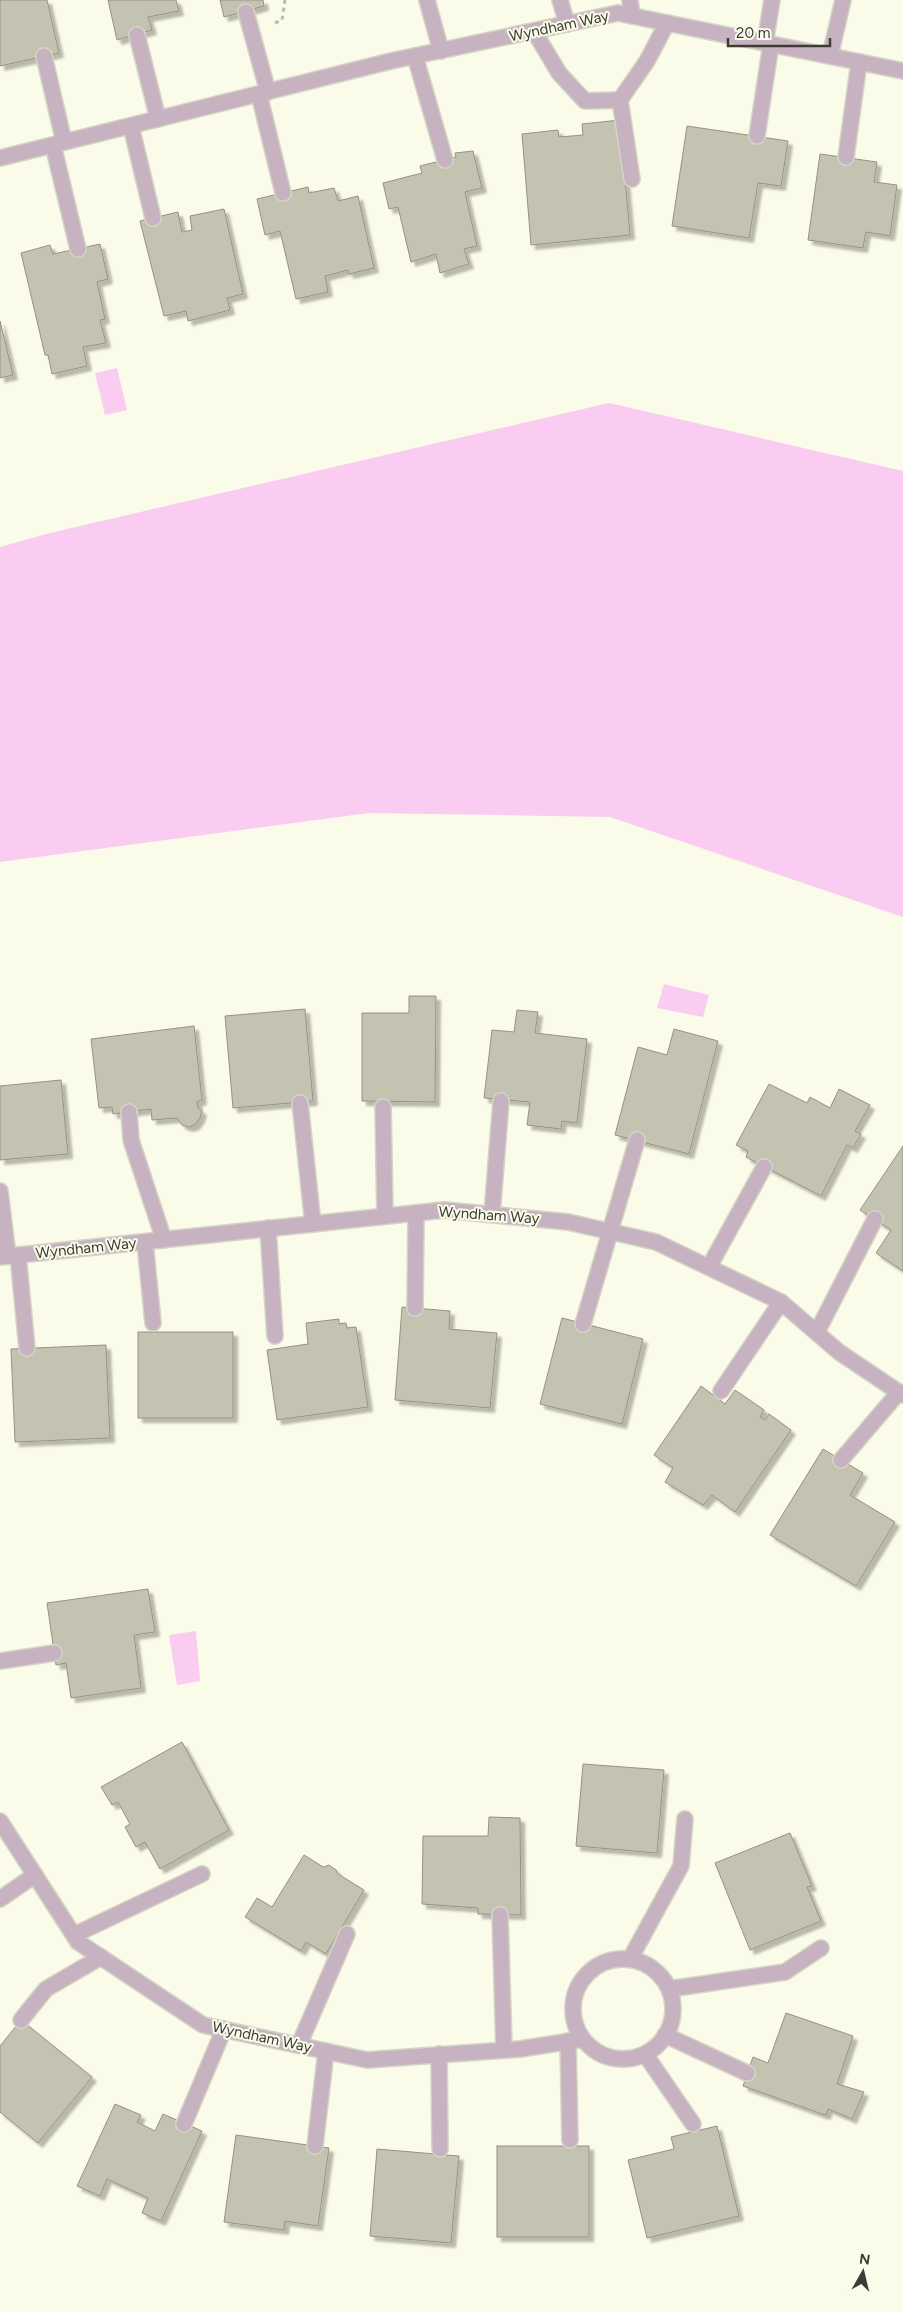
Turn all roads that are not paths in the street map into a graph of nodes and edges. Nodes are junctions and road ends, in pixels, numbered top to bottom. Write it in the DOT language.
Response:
graph roads {
  1 [pos="427,0"];
  2 [pos="560,0"];
  3 [pos="630,0"];
  4 [pos="772,0"];
  5 [pos="843,0"];
  6 [pos="246,12"];
  7 [pos="632,16"];
  8 [pos="667,23"];
  9 [pos="567,24"];
  10 [pos="534,31"];
  11 [pos="137,35"];
  12 [pos="768,44"];
  13 [pos="441,51"];
  14 [pos="44,56"];
  15 [pos="415,56"];
  16 [pos="830,56"];
  17 [pos="859,62"];
  18 [pos="903,71"];
  19 [pos="263,93"];
  20 [pos="620,100"];
  21 [pos="158,119"];
  22 [pos="131,126"];
  23 [pos="757,136"];
  24 [pos="59,143"];
  25 [pos="846,157"];
  26 [pos="0,158"];
  27 [pos="444,160"];
  28 [pos="632,179"];
  29 [pos="283,193"];
  30 [pos="153,218"];
  31 [pos="78,249"];
  32 [pos="501,1101"];
  33 [pos="300,1103"];
  34 [pos="383,1107"];
  35 [pos="129,1112"];
  36 [pos="637,1140"];
  37 [pos="764,1167"];
  38 [pos="0,1191"];
  39 [pos="416,1213"];
  40 [pos="492,1214"];
  41 [pos="386,1216"];
  42 [pos="875,1219"];
  43 [pos="313,1224"];
  44 [pos="268,1228"];
  45 [pos="612,1232"];
  46 [pos="164,1240"];
  47 [pos="145,1242"];
  48 [pos="9,1256"];
  49 [pos="709,1267"];
  50 [pos="781,1302"];
  51 [pos="415,1308"];
  52 [pos="153,1323"];
  53 [pos="583,1324"];
  54 [pos="817,1332"];
  55 [pos="275,1336"];
  56 [pos="27,1348"];
  57 [pos="721,1391"];
  58 [pos="901,1394"];
  59 [pos="841,1460"];
  60 [pos="54,1653"];
  61 [pos="0,1661"];
  62 [pos="685,1819"];
  63 [pos="0,1821"];
  64 [pos="202,1874"];
  65 [pos="35,1875"];
  66 [pos="0,1899"];
  67 [pos="500,1915"];
  68 [pos="347,1934"];
  69 [pos="74,1935"];
  70 [pos="821,1948"];
  71 [pos="101,1957"];
  72 [pos="630,1959"];
  73 [pos="669,1989"];
  74 [pos="22,2020"];
  75 [pos="224,2029"];
  76 [pos="665,2035"];
  77 [pos="576,2040"];
  78 [pos="299,2045"];
  79 [pos="504,2050"];
  80 [pos="326,2051"];
  81 [pos="439,2054"];
  82 [pos="645,2054"];
  83 [pos="747,2074"];
  84 [pos="184,2124"];
  85 [pos="693,2124"];
  86 [pos="570,2140"];
  87 [pos="315,2146"];
  88 [pos="440,2149"];
  1 -- 13 [label="street"];
  2 -- 9 [label="street"];
  3 -- 7 [label="street"];
  4 -- 12 [label="street"];
  5 -- 16 [label="street"];
  6 -- 19 [label="street"];
  7 -- 8 [label="street, Wyndham Way"];
  7 -- 9 [label="street, Wyndham Way"];
  8 -- 12 [label="street, Wyndham Way"];
  8 -- 20 [label="street"];
  9 -- 10 [label="street, Wyndham Way"];
  10 -- 13 [label="street, Wyndham Way"];
  10 -- 20 [label="street"];
  11 -- 21 [label="street"];
  12 -- 16 [label="street, Wyndham Way"];
  12 -- 23 [label="street"];
  13 -- 15 [label="street, Wyndham Way"];
  14 -- 24 [label="street"];
  15 -- 19 [label="street, Wyndham Way"];
  15 -- 27 [label="street"];
  16 -- 17 [label="street, Wyndham Way"];
  17 -- 18 [label="street, Wyndham Way"];
  17 -- 25 [label="street"];
  19 -- 21 [label="street, Wyndham Way"];
  19 -- 29 [label="street"];
  20 -- 28 [label="street"];
  21 -- 22 [label="street, Wyndham Way"];
  22 -- 24 [label="street, Wyndham Way"];
  22 -- 30 [label="street"];
  24 -- 26 [label="street, Wyndham Way"];
  24 -- 31 [label="street"];
  32 -- 40 [label="street"];
  33 -- 43 [label="street"];
  34 -- 41 [label="street"];
  35 -- 46 [label="street"];
  36 -- 45 [label="street"];
  37 -- 49 [label="street"];
  38 -- 48 [label="street"];
  39 -- 40 [label="street, Wyndham Way"];
  39 -- 41 [label="street, Wyndham Way"];
  39 -- 51 [label="street"];
  40 -- 45 [label="street, Wyndham Way"];
  41 -- 43 [label="street, Wyndham Way"];
  42 -- 54 [label="street"];
  43 -- 44 [label="street, Wyndham Way"];
  44 -- 46 [label="street, Wyndham Way"];
  44 -- 55 [label="street"];
  45 -- 49 [label="street, Wyndham Way"];
  45 -- 53 [label="street"];
  46 -- 47 [label="street, Wyndham Way"];
  47 -- 48 [label="street, Wyndham Way"];
  47 -- 52 [label="street"];
  48 -- 56 [label="street"];
  49 -- 50 [label="street, Wyndham Way"];
  50 -- 54 [label="street, Wyndham Way"];
  50 -- 57 [label="street"];
  54 -- 58 [label="street, Wyndham Way"];
  58 -- 59 [label="street"];
  60 -- 61 [label="street"];
  62 -- 72 [label="street"];
  63 -- 65 [label="street, Wyndham Way"];
  64 -- 69 [label="street"];
  65 -- 66 [label="street"];
  65 -- 69 [label="street, Wyndham Way"];
  67 -- 79 [label="street"];
  68 -- 78 [label="street"];
  69 -- 71 [label="street, Wyndham Way"];
  70 -- 73 [label="street"];
  71 -- 74 [label="street"];
  71 -- 75 [label="street, Wyndham Way"];
  72 -- 73 [label="street"];
  72 -- 77 [label="street"];
  73 -- 76 [label="street"];
  75 -- 78 [label="street, Wyndham Way"];
  75 -- 84 [label="street"];
  76 -- 82 [label="street"];
  76 -- 83 [label="street"];
  77 -- 79 [label="street, Wyndham Way"];
  77 -- 82 [label="street"];
  77 -- 86 [label="street"];
  78 -- 80 [label="street, Wyndham Way"];
  79 -- 81 [label="street, Wyndham Way"];
  80 -- 81 [label="street, Wyndham Way"];
  80 -- 87 [label="street"];
  81 -- 88 [label="street"];
  82 -- 85 [label="street"];
}
